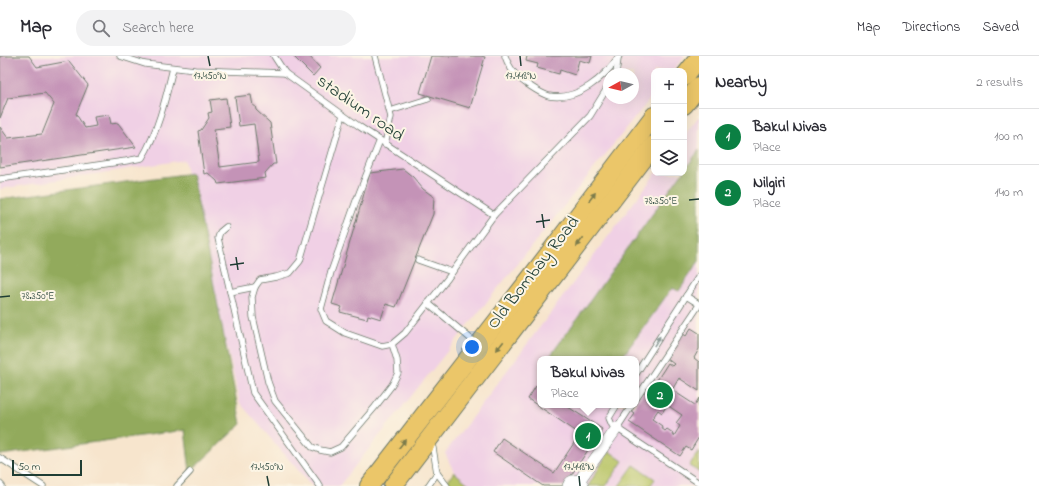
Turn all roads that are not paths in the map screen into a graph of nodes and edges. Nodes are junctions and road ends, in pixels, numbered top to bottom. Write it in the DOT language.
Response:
graph roads {
  1 [pos="120,56"];
  2 [pos="274,56"];
  3 [pos="375,56"];
  4 [pos="505,56"];
  5 [pos="618,57"];
  6 [pos="699,58"];
  7 [pos="173,68"];
  8 [pos="617,68"];
  9 [pos="284,73"];
  10 [pos="687,73"];
  11 [pos="699,86"];
  12 [pos="603,95"];
  13 [pos="428,99"];
  14 [pos="685,104"];
  15 [pos="390,111"];
  16 [pos="343,115"];
  17 [pos="651,120"];
  18 [pos="380,140"];
  19 [pos="386,144"];
  20 [pos="651,149"];
  21 [pos="0,179"];
  22 [pos="494,215"];
  23 [pos="226,227"];
  24 [pos="418,260"];
  25 [pos="452,272"];
  26 [pos="699,276"];
  27 [pos="255,287"];
  28 [pos="230,292"];
  29 [pos="686,296"];
  30 [pos="428,304"];
  31 [pos="699,305"];
  32 [pos="392,344"];
  33 [pos="479,345"];
  34 [pos="639,369"];
  35 [pos="639,395"];
  36 [pos="615,408"];
  37 [pos="630,408"];
  38 [pos="617,428"];
  39 [pos="426,442"];
  40 [pos="0,458"];
  41 [pos="389,461"];
  42 [pos="190,472"];
  43 [pos="437,473"];
  44 [pos="398,479"];
  45 [pos="581,483"];
  46 [pos="699,483"];
  47 [pos="42,486"];
  48 [pos="177,486"];
  49 [pos="320,486"];
  50 [pos="369,486"];
  51 [pos="428,486"];
  52 [pos="447,486"];
  53 [pos="568,486"];
  1 -- 7 [label="lane"];
  2 -- 9 [label="lane"];
  3 -- 15 [label="lane"];
  4 -- 5 [label="lane"];
  5 -- 8 [label="lane"];
  6 -- 10 [label="main road"];
  7 -- 9 [label="lane"];
  7 -- 21 [label="lane"];
  9 -- 16 [label="lane, stadium road"];
  11 -- 14 [label="main road"];
  12 -- 22 [label="lane"];
  13 -- 15 [label="lane"];
  15 -- 19 [label="lane"];
  16 -- 18 [label="lane, stadium road"];
  16 -- 27 [label="lane"];
  33 -- 17 [label="main road, Old Bombay Road, one-way"];
  18 -- 19 [label="lane, stadium road"];
  18 -- 32 [label="lane"];
  19 -- 22 [label="lane, stadium road"];
  20 -- 39 [label="main road, Old Bombay Road, one-way"];
  22 -- 25 [label="lane"];
  23 -- 28 [label="lane"];
  24 -- 25 [label="lane"];
  25 -- 30 [label="lane"];
  26 -- 29 [label="lane"];
  27 -- 28 [label="lane"];
  27 -- 32 [label="lane"];
  28 -- 49 [label="lane"];
  29 -- 31 [label="lane"];
  34 -- 29 [label="lane, one-way"];
  30 -- 32 [label="lane"];
  30 -- 33 [label="lane"];
  31 -- 35 [label="lane"];
  41 -- 33 [label="main road, Old Bombay Road, one-way"];
  36 -- 38 [label="lane"];
  37 -- 38 [label="lane"];
  38 -- 45 [label="street"];
  38 -- 46 [label="lane"];
  39 -- 43 [label="lane"];
  39 -- 44 [label="main road, Old Bombay Road"];
  40 -- 47 [label="lane"];
  41 -- 44 [label="main road"];
  41 -- 50 [label="main road, Old Bombay Road"];
  42 -- 48 [label="lane"];
  43 -- 51 [label="lane"];
  43 -- 52 [label="lane"];
  45 -- 53 [label="street"];
}
